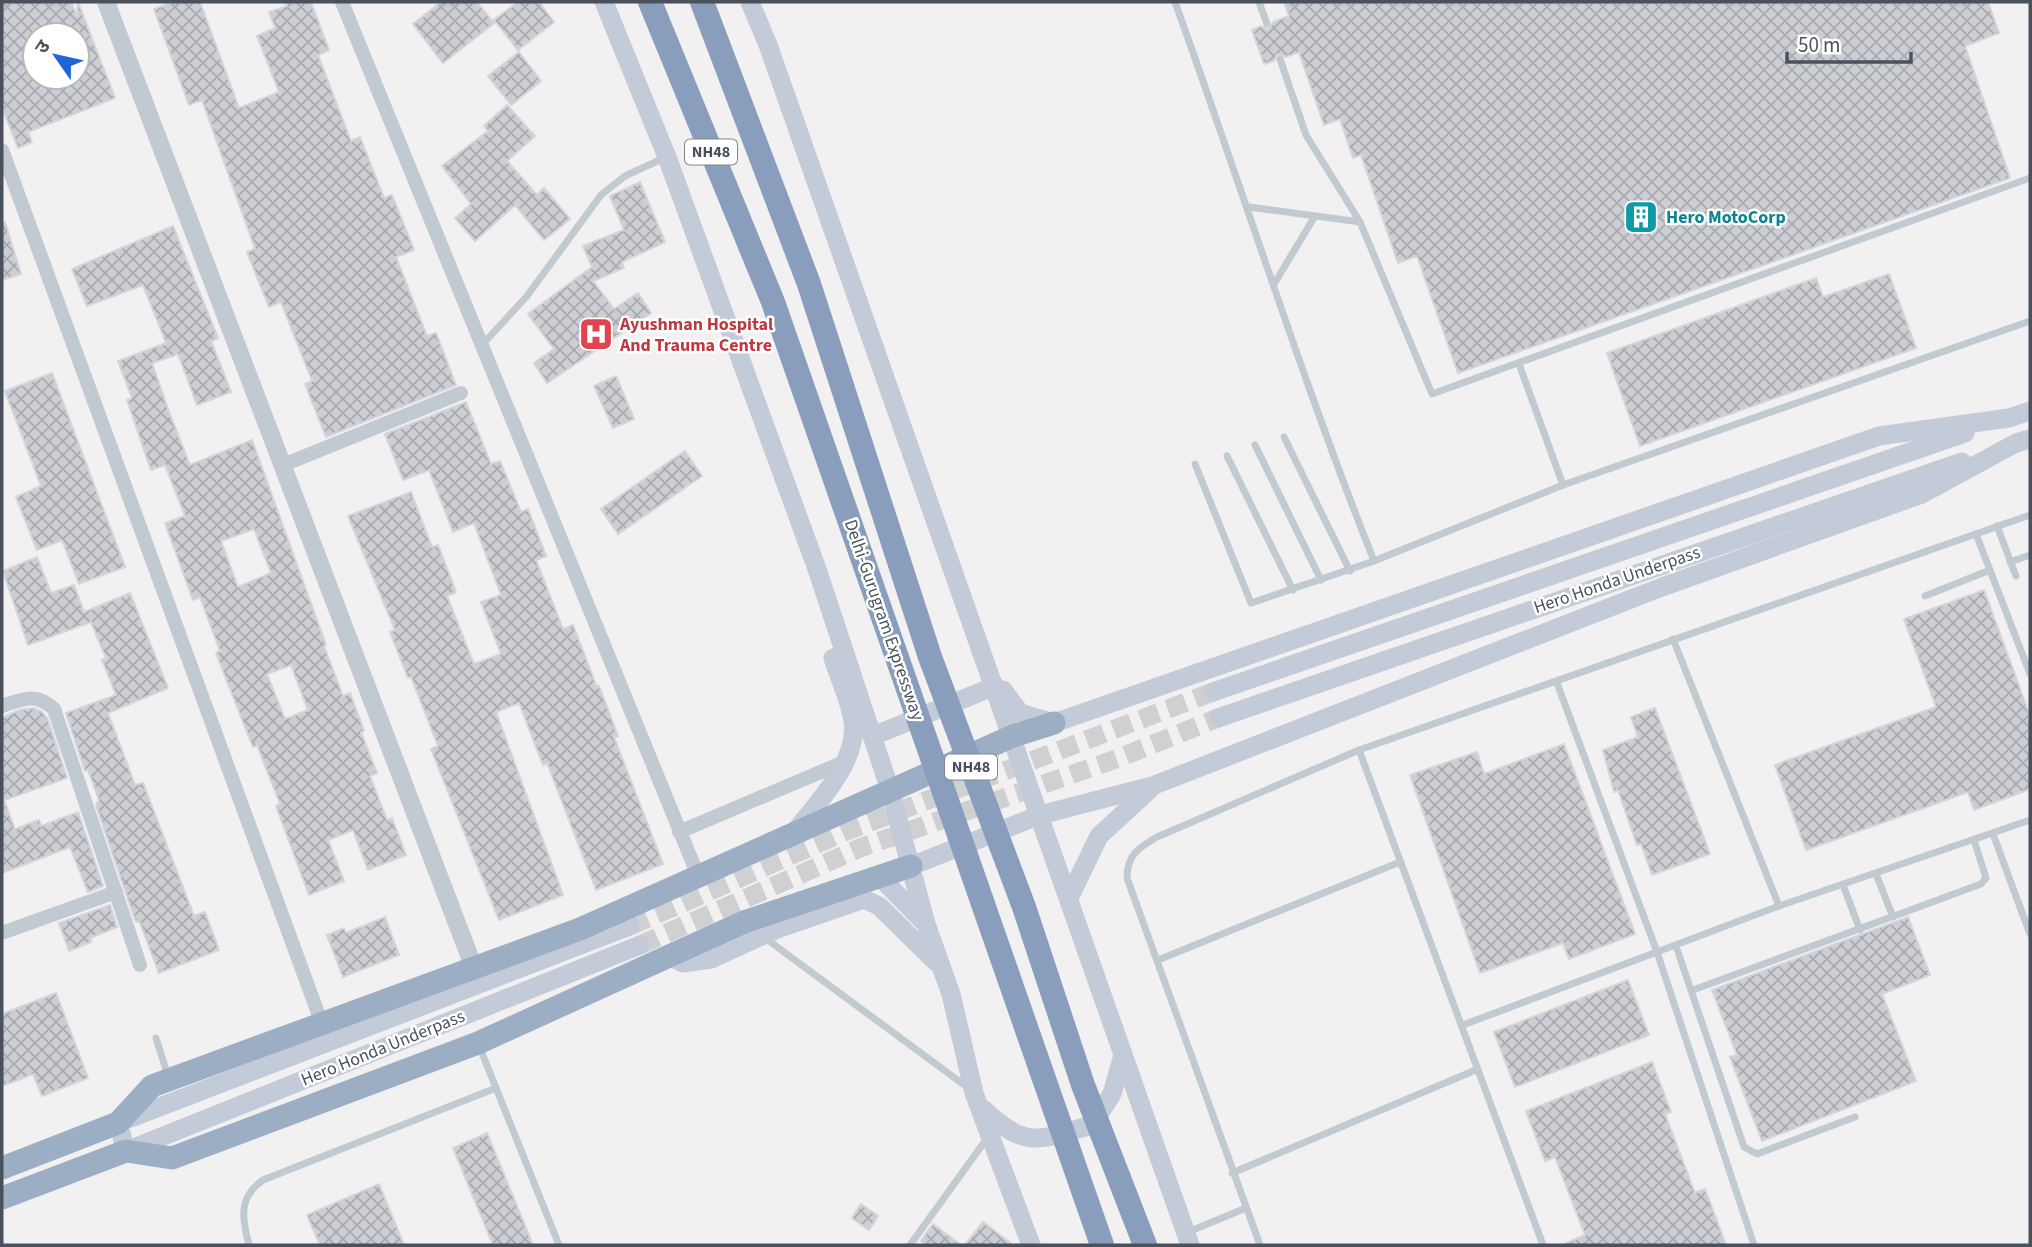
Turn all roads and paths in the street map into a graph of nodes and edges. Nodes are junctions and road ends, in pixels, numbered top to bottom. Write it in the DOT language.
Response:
graph roads {
  1 [pos="106,2"];
  2 [pos="342,2"];
  3 [pos="604,2"];
  4 [pos="650,2"];
  5 [pos="702,2"];
  6 [pos="750,2"];
  7 [pos="1175,2"];
  8 [pos="1259,2"];
  9 [pos="1267,24"];
  10 [pos="1279,59"];
  11 [pos="2,150"];
  12 [pos="667,157"];
  13 [pos="2030,178"];
  14 [pos="1249,207"];
  15 [pos="1315,216"];
  16 [pos="1360,222"];
  17 [pos="1274,284"];
  18 [pos="2030,321"];
  19 [pos="482,345"];
  20 [pos="1519,364"];
  21 [pos="461,393"];
  22 [pos="2030,411"];
  23 [pos="2008,418"];
  24 [pos="1284,437"];
  25 [pos="2023,441"];
  26 [pos="1255,445"];
  27 [pos="1227,456"];
  28 [pos="1195,464"];
  29 [pos="283,465"];
  30 [pos="1563,485"];
  31 [pos="2030,514"];
  32 [pos="1997,526"];
  33 [pos="1976,534"];
  34 [pos="2030,555"];
  35 [pos="1374,561"];
  36 [pos="2010,562"];
  37 [pos="1350,570"];
  38 [pos="1990,570"];
  39 [pos="2016,576"];
  40 [pos="1321,580"];
  41 [pos="1293,590"];
  42 [pos="1926,596"];
  43 [pos="827,600"];
  44 [pos="1673,639"];
  45 [pos="2030,674"];
  46 [pos="992,678"];
  47 [pos="1557,683"];
  48 [pos="1213,692"];
  49 [pos="2,706"];
  50 [pos="1218,718"];
  51 [pos="1054,723"];
  52 [pos="873,736"];
  53 [pos="1013,736"];
  54 [pos="1359,750"];
  55 [pos="844,762"];
  56 [pos="1152,786"];
  57 [pos="890,790"];
  58 [pos="1040,815"];
  59 [pos="2030,820"];
  60 [pos="679,832"];
  61 [pos="1993,834"];
  62 [pos="790,838"];
  63 [pos="1974,840"];
  64 [pos="1400,862"];
  65 [pos="911,866"];
  66 [pos="1876,874"];
  67 [pos="879,876"];
  68 [pos="699,878"];
  69 [pos="1843,885"];
  70 [pos="116,892"];
  71 [pos="1069,898"];
  72 [pos="1779,906"];
  73 [pos="1894,917"];
  74 [pos="926,924"];
  75 [pos="630,926"];
  76 [pos="1860,930"];
  77 [pos="2,933"];
  78 [pos="2030,934"];
  79 [pos="762,936"];
  80 [pos="640,945"];
  81 [pos="1676,946"];
  82 [pos="1657,952"];
  83 [pos="669,956"];
  84 [pos="1158,960"];
  85 [pos="140,965"];
  86 [pos="474,968"];
  87 [pos="942,968"];
  88 [pos="1693,990"];
  89 [pos="323,1024"];
  90 [pos="1462,1025"];
  91 [pos="156,1038"];
  92 [pos="478,1043"];
  93 [pos="1123,1055"];
  94 [pos="1478,1069"];
  95 [pos="169,1080"];
  96 [pos="496,1088"];
  97 [pos="978,1100"];
  98 [pos="1855,1117"];
  99 [pos="118,1123"];
  100 [pos="990,1134"];
  101 [pos="126,1151"];
  102 [pos="2,1168"];
  103 [pos="1233,1172"];
  104 [pos="2,1198"];
  105 [pos="1245,1208"];
  106 [pos="1187,1239"];
  107 [pos="249,1245"];
  108 [pos="559,1245"];
  109 [pos="911,1245"];
  110 [pos="1031,1245"];
  111 [pos="1102,1245"];
  112 [pos="1145,1245"];
  113 [pos="1260,1245"];
  114 [pos="1543,1245"];
  115 [pos="1754,1245"];
  1 -- 29 [label="street"];
  2 -- 19 [label="street"];
  3 -- 12 [label="main road"];
  4 -- 111 [label="highway, Delhi-Gurugram Expressway / NH48"];
  5 -- 112 [label="highway, Delhi-Gurugram Expressway / NH48"];
  6 -- 46 [label="main road"];
  7 -- 14 [label="lane"];
  8 -- 9 [label="lane"];
  10 -- 16 [label="lane"];
  11 -- 89 [label="street"];
  12 -- 19 [label="lane"];
  12 -- 43 [label="main road"];
  13 -- 20 [label="lane"];
  14 -- 15 [label="lane"];
  14 -- 17 [label="lane"];
  15 -- 16 [label="lane"];
  15 -- 17 [label="lane"];
  16 -- 20 [label="lane"];
  17 -- 35 [label="lane"];
  18 -- 30 [label="lane"];
  19 -- 60 [label="street"];
  20 -- 30 [label="lane"];
  21 -- 29 [label="street"];
  22 -- 23 [label="main road"];
  23 -- 48 [label="main road, Hero Honda Underpass"];
  23 -- 51 [label="main road"];
  24 -- 37 [label="lane"];
  25 -- 50 [label="main road, Hero Honda Underpass"];
  25 -- 56 [label="main road"];
  26 -- 40 [label="lane"];
  27 -- 41 [label="lane"];
  28 -- 41 [label="lane"];
  29 -- 86 [label="street"];
  30 -- 35 [label="lane"];
  31 -- 32 [label="lane"];
  32 -- 33 [label="lane"];
  32 -- 36 [label="lane"];
  33 -- 38 [label="lane"];
  33 -- 44 [label="lane"];
  34 -- 36 [label="lane"];
  35 -- 37 [label="lane"];
  36 -- 39 [label="lane"];
  37 -- 40 [label="lane"];
  38 -- 42 [label="lane"];
  38 -- 45 [label="lane"];
  40 -- 41 [label="lane"];
  43 -- 52 [label="main road"];
  43 -- 55 [label="main road"];
  44 -- 47 [label="lane"];
  44 -- 72 [label="lane"];
  46 -- 51 [label="main road"];
  46 -- 52 [label="main road"];
  46 -- 53 [label="main road"];
  47 -- 54 [label="lane"];
  47 -- 82 [label="lane"];
  49 -- 70 [label="street"];
  51 -- 53 [label="highway"];
  52 -- 57 [label="main road"];
  53 -- 57 [label="highway"];
  53 -- 58 [label="main road"];
  54 -- 64 [label="lane"];
  54 -- 84 [label="lane"];
  55 -- 60 [label="street"];
  55 -- 62 [label="main road"];
  56 -- 58 [label="main road"];
  56 -- 71 [label="main road"];
  57 -- 62 [label="highway"];
  57 -- 65 [label="main road"];
  58 -- 65 [label="main road"];
  58 -- 71 [label="main road"];
  59 -- 61 [label="lane"];
  60 -- 68 [label="street"];
  61 -- 63 [label="lane"];
  61 -- 78 [label="lane"];
  62 -- 68 [label="highway"];
  63 -- 66 [label="lane"];
  63 -- 73 [label="lane"];
  64 -- 84 [label="lane"];
  64 -- 90 [label="lane"];
  65 -- 67 [label="highway"];
  65 -- 74 [label="main road"];
  66 -- 69 [label="lane"];
  66 -- 73 [label="lane"];
  67 -- 74 [label="main road"];
  67 -- 83 [label="highway"];
  68 -- 86 [label="highway"];
  69 -- 72 [label="lane"];
  69 -- 76 [label="lane"];
  70 -- 77 [label="street"];
  70 -- 85 [label="street"];
  71 -- 93 [label="main road"];
  72 -- 81 [label="lane"];
  73 -- 76 [label="lane"];
  74 -- 87 [label="main road"];
  75 -- 99 [label="main road, Hero Honda Underpass"];
  76 -- 88 [label="lane"];
  79 -- 83 [label="main road"];
  79 -- 87 [label="main road"];
  79 -- 97 [label="lane"];
  80 -- 101 [label="main road, Hero Honda Underpass"];
  81 -- 82 [label="lane"];
  81 -- 88 [label="lane"];
  82 -- 90 [label="lane"];
  82 -- 115 [label="lane"];
  83 -- 92 [label="highway"];
  84 -- 103 [label="lane"];
  86 -- 89 [label="highway"];
  87 -- 97 [label="main road"];
  88 -- 98 [label="lane"];
  89 -- 95 [label="highway"];
  90 -- 94 [label="lane"];
  91 -- 95 [label="lane"];
  92 -- 96 [label="lane"];
  92 -- 101 [label="highway"];
  93 -- 97 [label="main road"];
  93 -- 106 [label="main road"];
  94 -- 103 [label="lane"];
  94 -- 114 [label="lane"];
  95 -- 99 [label="highway"];
  96 -- 107 [label="lane"];
  96 -- 108 [label="lane"];
  97 -- 100 [label="main road"];
  99 -- 101 [label="main road"];
  99 -- 102 [label="highway"];
  100 -- 109 [label="lane"];
  100 -- 110 [label="main road"];
  101 -- 104 [label="highway"];
  103 -- 105 [label="lane"];
  105 -- 106 [label="lane"];
  105 -- 113 [label="lane"];
}
